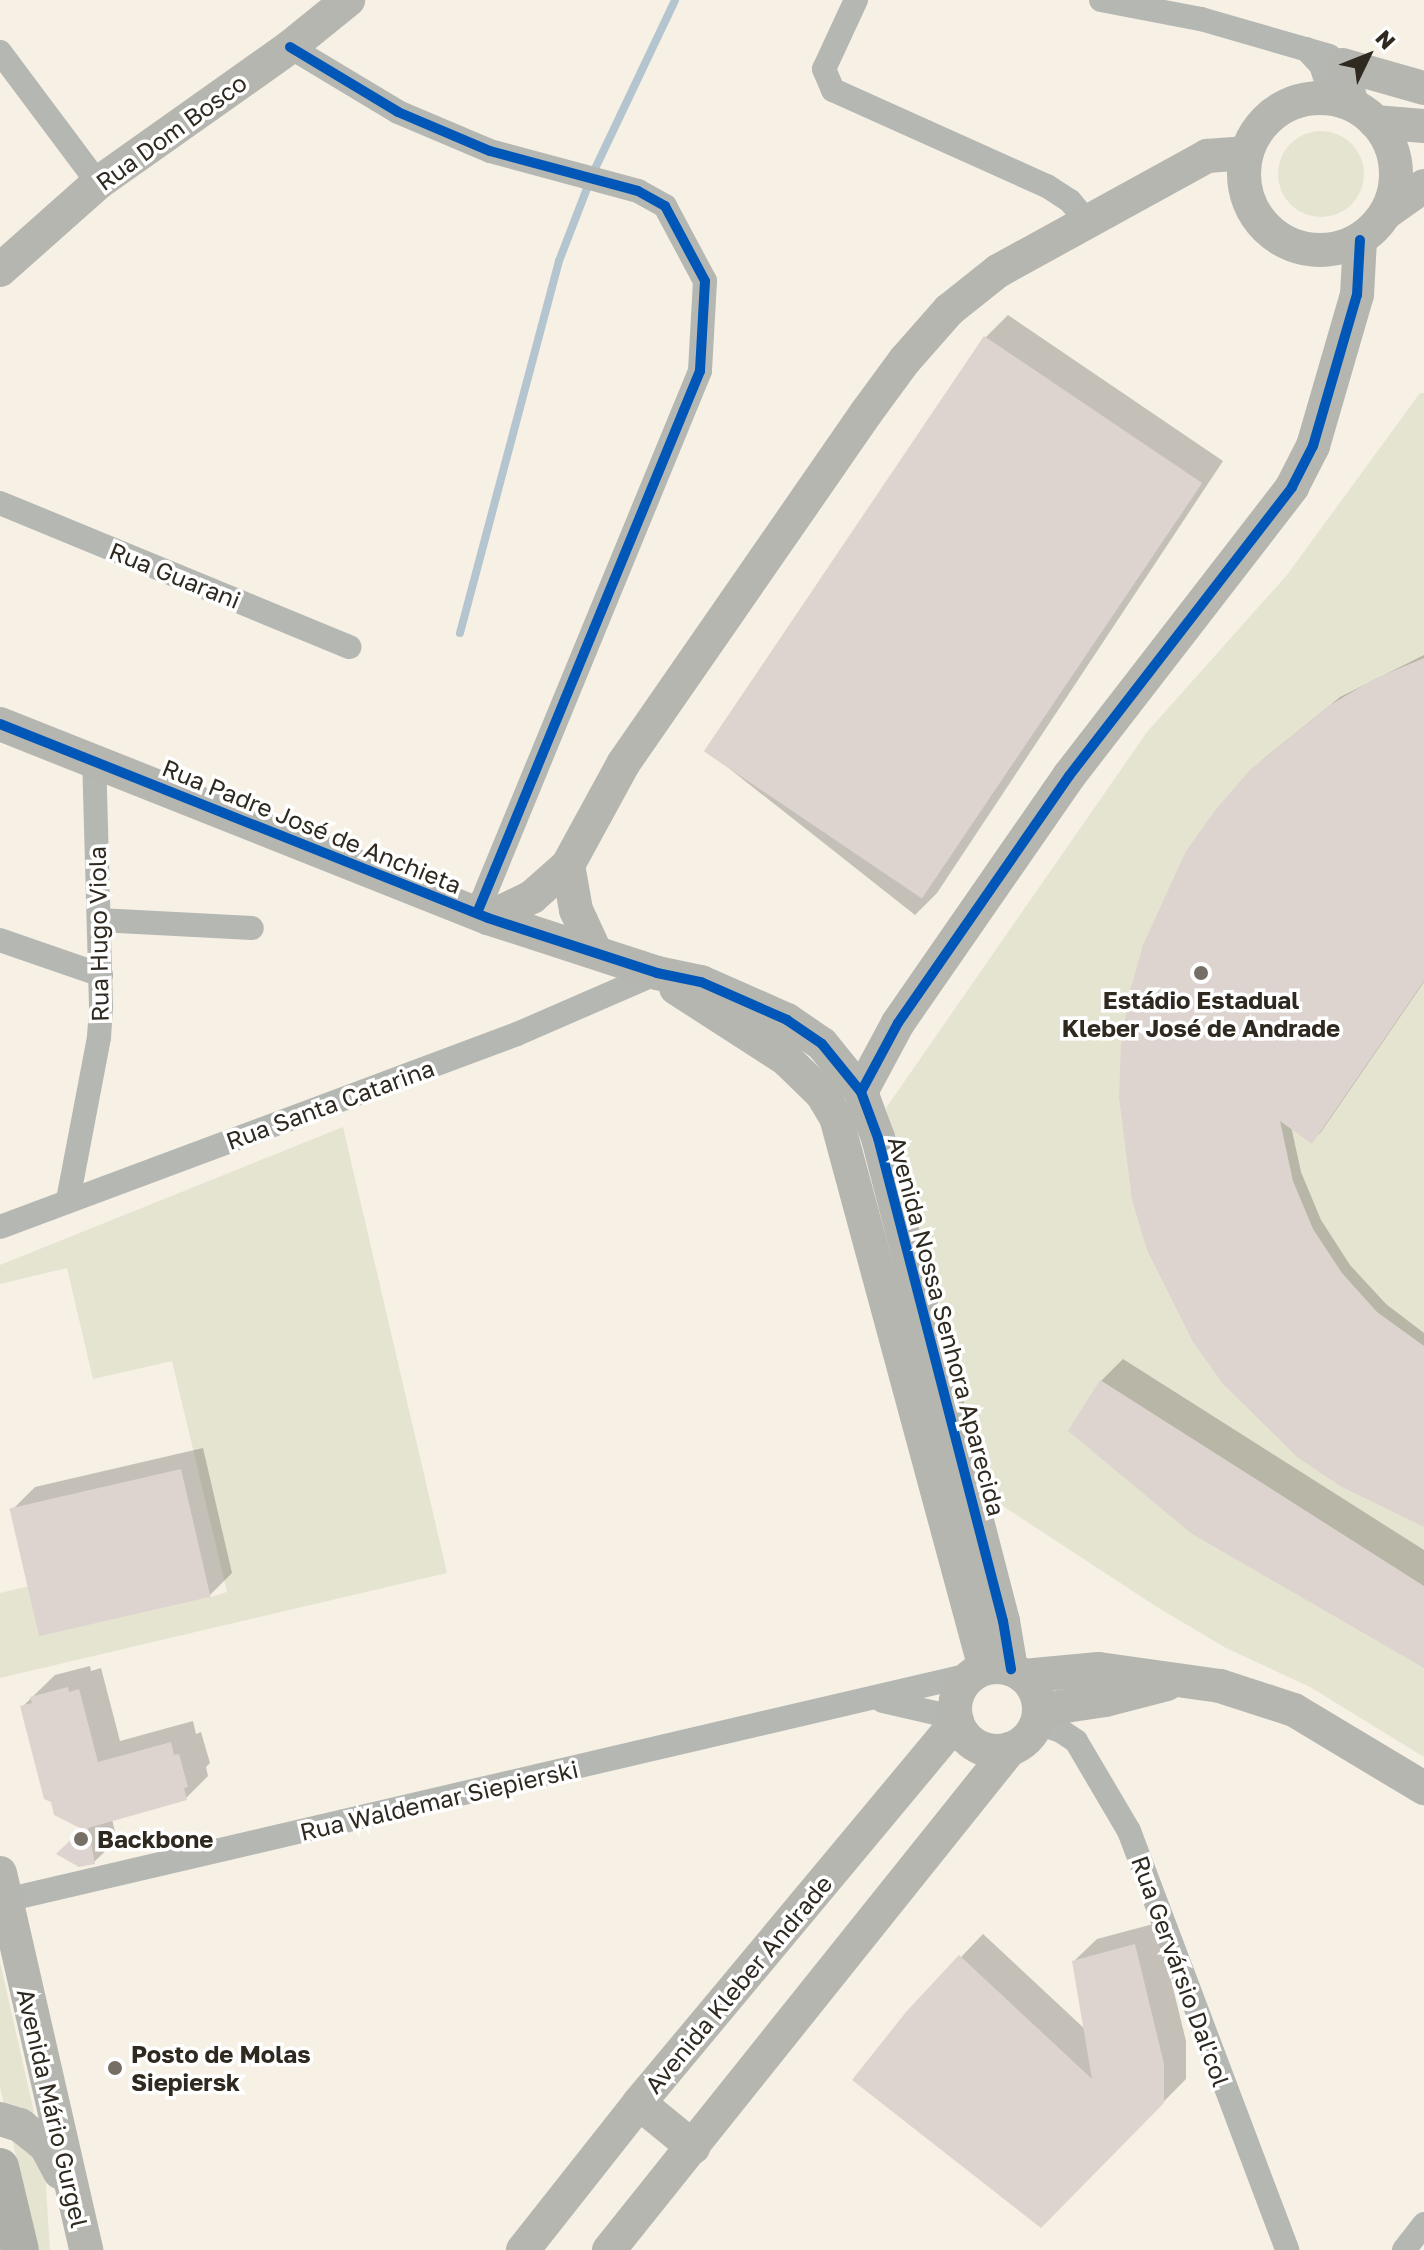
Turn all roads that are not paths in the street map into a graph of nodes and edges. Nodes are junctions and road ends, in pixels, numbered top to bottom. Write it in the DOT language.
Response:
graph roads {
  1 [pos="856,0"];
  2 [pos="1101,0"];
  3 [pos="343,1"];
  4 [pos="290,47"];
  5 [pos="1304,47"];
  6 [pos="0,52"];
  7 [pos="1343,65"];
  8 [pos="1424,88"];
  9 [pos="1355,110"];
  10 [pos="1424,126"];
  11 [pos="1247,153"];
  12 [pos="98,183"];
  13 [pos="1424,186"];
  14 [pos="1387,212"];
  15 [pos="1087,221"];
  16 [pos="1360,240"];
  17 [pos="0,270"];
  18 [pos="0,503"];
  19 [pos="349,647"];
  20 [pos="0,724"];
  21 [pos="94,760"];
  22 [pos="568,865"];
  23 [pos="483,915"];
  24 [pos="99,920"];
  25 [pos="252,928"];
  26 [pos="0,940"];
  27 [pos="595,951"];
  28 [pos="657,973"];
  29 [pos="101,975"];
  30 [pos="861,1092"];
  31 [pos="68,1200"];
  32 [pos="0,1227"];
  33 [pos="998,1672"];
  34 [pos="1183,1681"];
  35 [pos="873,1700"];
  36 [pos="1038,1716"];
  37 [pos="957,1720"];
  38 [pos="1010,1749"];
  39 [pos="1424,1788"];
  40 [pos="3,1886"];
  41 [pos="639,2103"];
  42 [pos="0,2119"];
  43 [pos="693,2147"];
  44 [pos="4,2183"];
  45 [pos="70,2189"];
  46 [pos="1424,2224"];
  47 [pos="20,2250"];
  48 [pos="86,2250"];
  49 [pos="523,2250"];
  50 [pos="609,2250"];
  51 [pos="1287,2250"];
  52 [pos="1404,2250"];
  1 -- 15 [label="street"];
  2 -- 5 [label="street"];
  3 -- 4 [label="street, Rua Dom Bosco"];
  4 -- 12 [label="street, Rua Dom Bosco"];
  4 -- 23 [label="street"];
  5 -- 7 [label="street"];
  5 -- 9 [label="street"];
  6 -- 12 [label="street"];
  7 -- 8 [label="street"];
  7 -- 9 [label="street"];
  9 -- 10 [label="street"];
  9 -- 11 [label="street"];
  9 -- 14 [label="street"];
  11 -- 15 [label="street"];
  11 -- 16 [label="street"];
  12 -- 17 [label="street, Rua Dom Bosco"];
  13 -- 14 [label="street"];
  14 -- 16 [label="street"];
  15 -- 22 [label="street"];
  16 -- 30 [label="street"];
  18 -- 19 [label="street, Rua Guarani"];
  20 -- 21 [label="street, Rua Padre José de Anchieta"];
  21 -- 23 [label="street, Rua Padre José de Anchieta"];
  21 -- 24 [label="street, Rua Hugo Viola"];
  22 -- 23 [label="street"];
  22 -- 27 [label="street"];
  23 -- 27 [label="street, Rua Padre José de Anchieta"];
  24 -- 25 [label="street"];
  24 -- 29 [label="street, Rua Hugo Viola"];
  26 -- 29 [label="street"];
  27 -- 28 [label="street, Rua Padre José de Anchieta"];
  28 -- 30 [label="street, Avenida Nossa Senhora Aparecida"];
  28 -- 31 [label="street, Rua Santa Catarina"];
  28 -- 33 [label="street"];
  29 -- 31 [label="street, Rua Hugo Viola"];
  30 -- 33 [label="street, Avenida Nossa Senhora Aparecida"];
  31 -- 32 [label="street, Rua Santa Catarina"];
  33 -- 34 [label="street"];
  33 -- 35 [label="street, Rua Waldemar Siepierski"];
  33 -- 36 [label="street"];
  33 -- 37 [label="street"];
  34 -- 36 [label="street"];
  34 -- 39 [label="street"];
  35 -- 37 [label="street, Rua Waldemar Siepierski"];
  35 -- 40 [label="street, Rua Waldemar Siepierski"];
  36 -- 38 [label="street"];
  36 -- 51 [label="street, Rua Gervársio Dal'col"];
  37 -- 38 [label="street"];
  37 -- 41 [label="street, Avenida Kleber Andrade"];
  38 -- 43 [label="street"];
  40 -- 45 [label="street, Avenida Mário Gurgel"];
  41 -- 43 [label="street"];
  41 -- 49 [label="street, Avenida Kleber Andrade"];
  42 -- 45 [label="street"];
  43 -- 50 [label="street"];
  44 -- 47 [label="main road"];
  45 -- 48 [label="street, Avenida Mário Gurgel"];
  46 -- 52 [label="street"];
}
